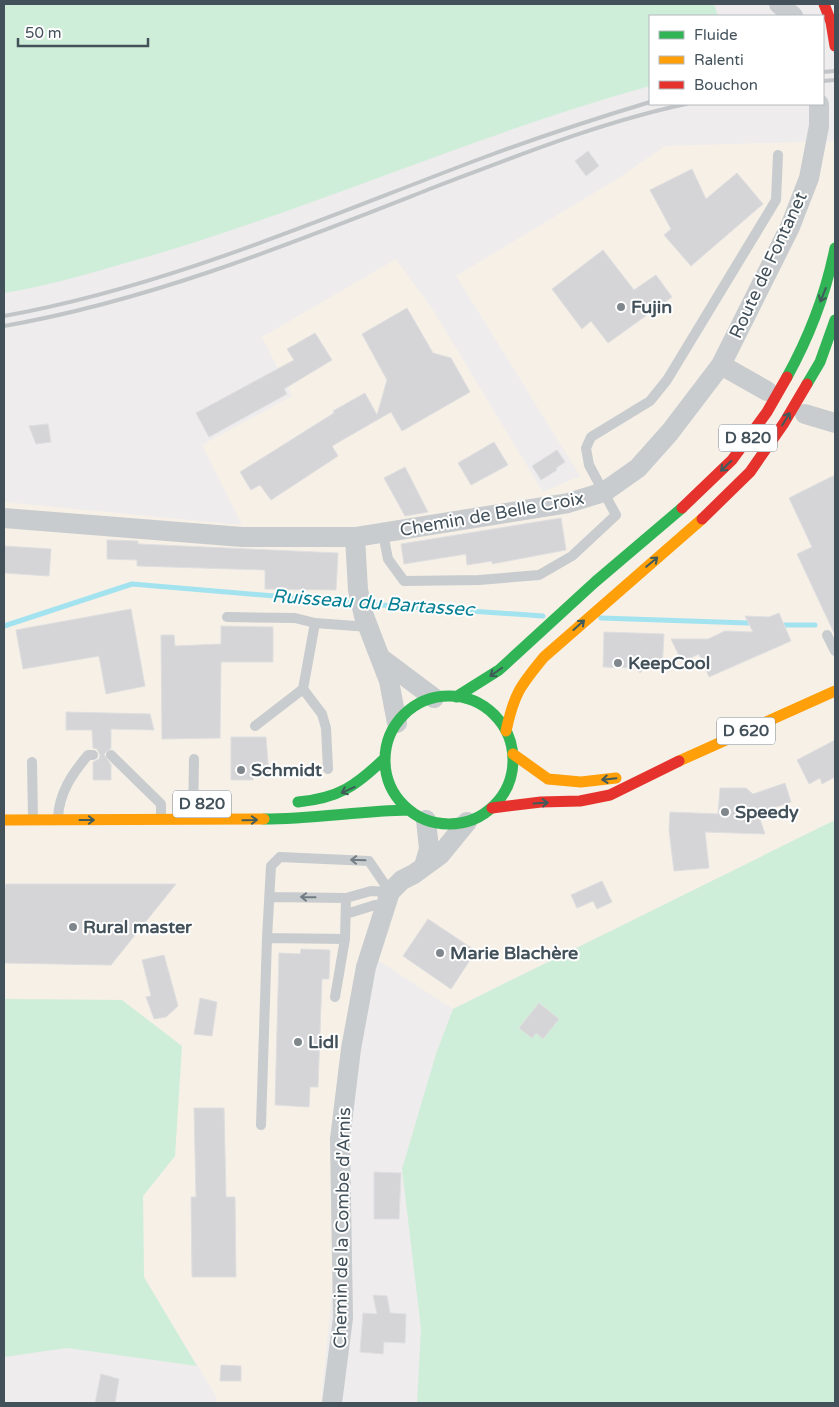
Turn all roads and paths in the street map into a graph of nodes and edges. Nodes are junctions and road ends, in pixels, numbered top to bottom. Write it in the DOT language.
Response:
graph roads {
  1 [pos="779,4"];
  2 [pos="824,4"];
  3 [pos="792,15"];
  4 [pos="835,46"];
  5 [pos="819,105"];
  6 [pos="778,155"];
  7 [pos="835,248"];
  8 [pos="835,320"];
  9 [pos="721,365"];
  10 [pos="767,391"];
  11 [pos="805,414"];
  12 [pos="835,423"];
  13 [pos="604,492"];
  14 [pos="4,518"];
  15 [pos="384,534"];
  16 [pos="355,537"];
  17 [pos="227,617"];
  18 [pos="367,621"];
  19 [pos="315,623"];
  20 [pos="827,635"];
  21 [pos="835,651"];
  22 [pos="382,659"];
  23 [pos="303,689"];
  24 [pos="835,691"];
  25 [pos="456,697"];
  26 [pos="434,698"];
  27 [pos="397,723"];
  28 [pos="255,726"];
  29 [pos="506,731"];
  30 [pos="513,754"];
  31 [pos="93,755"];
  32 [pos="111,755"];
  33 [pos="385,758"];
  34 [pos="194,759"];
  35 [pos="32,762"];
  36 [pos="328,769"];
  37 [pos="657,771"];
  38 [pos="290,802"];
  39 [pos="17,803"];
  40 [pos="46,803"];
  41 [pos="77,803"];
  42 [pos="142,804"];
  43 [pos="161,804"];
  44 [pos="189,804"];
  45 [pos="492,808"];
  46 [pos="408,810"];
  47 [pos="4,820"];
  48 [pos="33,820"];
  49 [pos="58,820"];
  50 [pos="161,820"];
  51 [pos="193,820"];
  52 [pos="426,820"];
  53 [pos="467,822"];
  54 [pos="424,866"];
  55 [pos="271,897"];
  56 [pos="346,898"];
  57 [pos="388,898"];
  58 [pos="346,914"];
  59 [pos="267,938"];
  60 [pos="345,939"];
  61 [pos="335,997"];
  62 [pos="261,1125"];
  63 [pos="332,1403"];
  1 -- 3 [label="street"];
  2 -- 4 [label="main road"];
  5 -- 9 [label="street, Route de Fontanet"];
  6 -- 13 [label="lane"];
  7 -- 25 [label="main road, D 820, one-way"];
  29 -- 8 [label="main road, D 820, one-way"];
  9 -- 10 [label="street"];
  9 -- 13 [label="street, Chemin de Belle Croix"];
  11 -- 12 [label="street"];
  13 -- 15 [label="street, Chemin de Belle Croix"];
  13 -- 15 [label="lane"];
  14 -- 16 [label="street, Chemin de Belle Croix"];
  15 -- 16 [label="street, Chemin de Belle Croix"];
  16 -- 18 [label="street"];
  17 -- 19 [label="lane"];
  18 -- 19 [label="lane"];
  18 -- 22 [label="street"];
  19 -- 23 [label="lane"];
  20 -- 21 [label="lane"];
  22 -- 26 [label="street"];
  22 -- 27 [label="street"];
  23 -- 28 [label="lane"];
  23 -- 36 [label="lane"];
  24 -- 37 [label="main road, D 620"];
  25 -- 26 [label="main road"];
  25 -- 29 [label="main road"];
  26 -- 27 [label="main road"];
  27 -- 33 [label="main road"];
  29 -- 30 [label="main road"];
  37 -- 30 [label="main road, D 620, one-way"];
  30 -- 45 [label="main road"];
  31 -- 40 [label="lane"];
  32 -- 43 [label="lane"];
  33 -- 38 [label="main road, one-way"];
  33 -- 46 [label="main road"];
  34 -- 44 [label="lane"];
  35 -- 40 [label="lane"];
  45 -- 37 [label="main road, D 620, one-way"];
  39 -- 40 [label="main road"];
  40 -- 41 [label="main road"];
  40 -- 48 [label="lane"];
  40 -- 49 [label="lane"];
  42 -- 43 [label="main road, D 820"];
  43 -- 44 [label="main road, D 820"];
  43 -- 50 [label="lane"];
  44 -- 51 [label="lane"];
  45 -- 53 [label="main road"];
  51 -- 46 [label="main road, D 820, one-way"];
  46 -- 52 [label="main road"];
  47 -- 48 [label="main road, D 820"];
  48 -- 49 [label="main road, D 820"];
  49 -- 50 [label="main road, D 820, one-way"];
  50 -- 51 [label="main road, D 820"];
  52 -- 53 [label="main road"];
  52 -- 54 [label="street"];
  53 -- 54 [label="street"];
  54 -- 57 [label="street"];
  56 -- 55 [label="lane, one-way"];
  57 -- 55 [label="lane, one-way"];
  55 -- 59 [label="lane"];
  56 -- 57 [label="lane"];
  56 -- 58 [label="lane"];
  57 -- 58 [label="lane"];
  57 -- 63 [label="street, Chemin de la Combe d'Arnis"];
  58 -- 60 [label="lane"];
  59 -- 60 [label="lane"];
  59 -- 62 [label="lane"];
  60 -- 61 [label="lane"];
}
